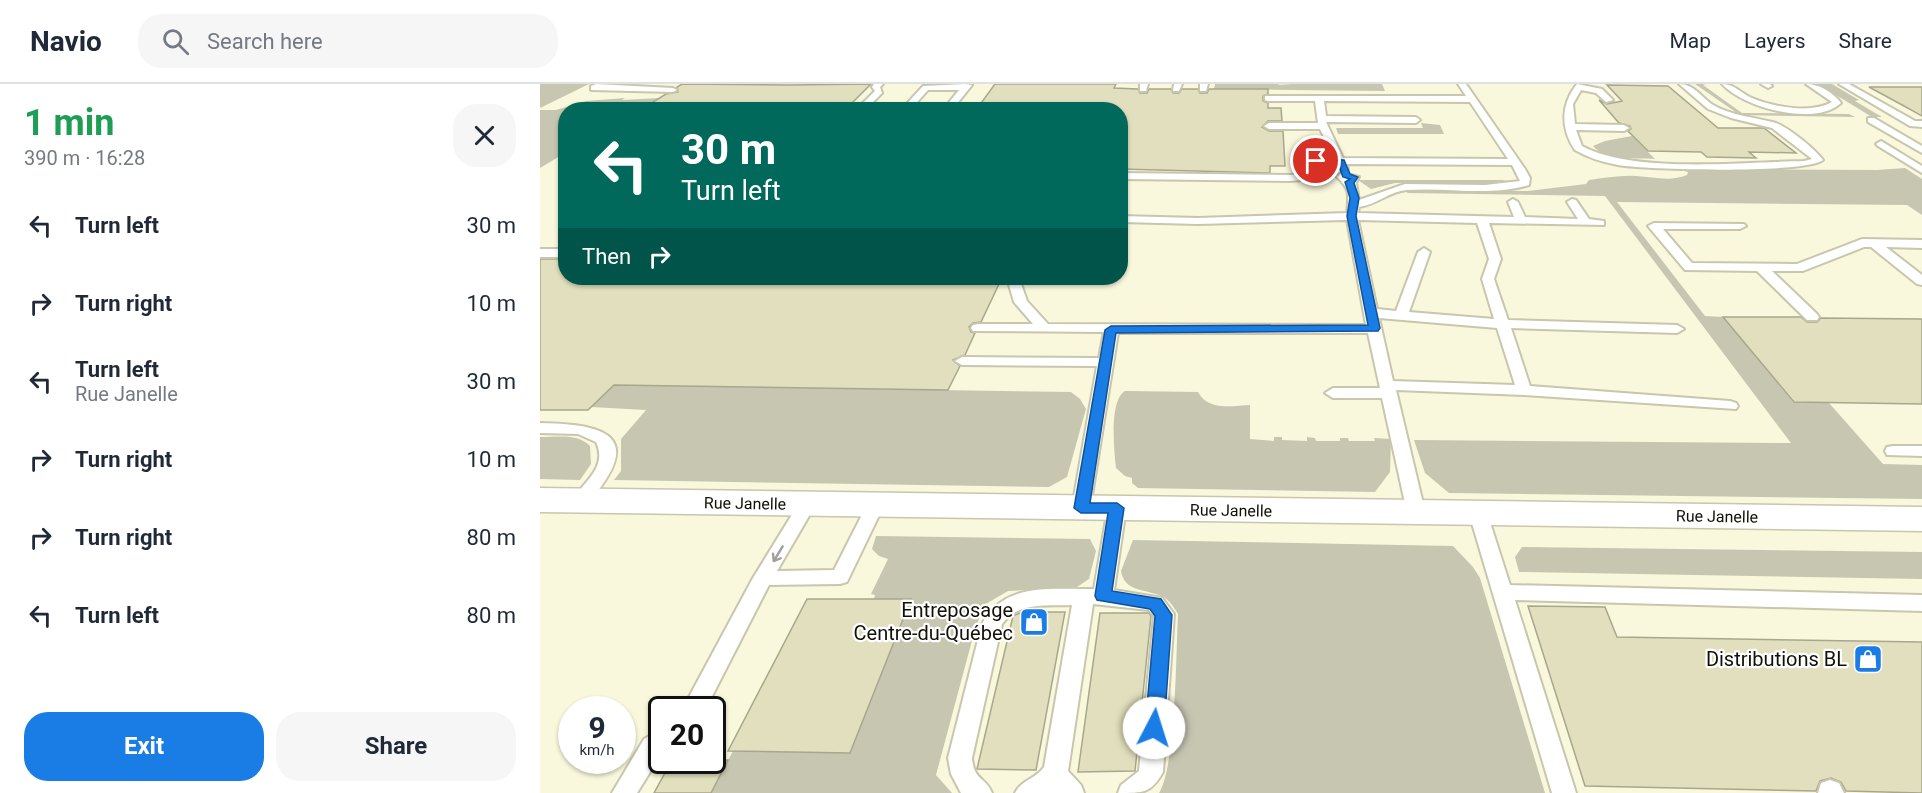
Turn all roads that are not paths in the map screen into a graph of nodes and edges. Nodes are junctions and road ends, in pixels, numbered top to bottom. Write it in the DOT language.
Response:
graph roads {
  1 [pos="602,84"];
  2 [pos="879,84"];
  3 [pos="1462,84"];
  4 [pos="1683,84"];
  5 [pos="1726,84"];
  6 [pos="1810,84"];
  7 [pos="1843,84"];
  8 [pos="1580,85"];
  9 [pos="967,86"];
  10 [pos="673,90"];
  11 [pos="1268,98"];
  12 [pos="1319,99"];
  13 [pos="1473,99"];
  14 [pos="1780,99"];
  15 [pos="1608,100"];
  16 [pos="868,102"];
  17 [pos="913,102"];
  18 [pos="954,102"];
  19 [pos="1882,106"];
  20 [pos="1904,106"];
  21 [pos="1795,110"];
  22 [pos="1416,120"];
  23 [pos="1871,120"];
  24 [pos="1322,123"];
  25 [pos="1269,126"];
  26 [pos="1919,126"];
  27 [pos="1572,128"];
  28 [pos="1624,128"];
  29 [pos="1920,145"];
  30 [pos="1669,151"];
  31 [pos="1316,161"];
  32 [pos="1515,162"];
  33 [pos="1682,165"];
  34 [pos="1270,168"];
  35 [pos="1922,170"];
  36 [pos="1175,171"];
  37 [pos="1345,172"];
  38 [pos="1128,174"];
  39 [pos="1128,175"];
  40 [pos="1513,202"];
  41 [pos="1572,202"];
  42 [pos="1353,210"];
  43 [pos="1128,219"];
  44 [pos="1482,220"];
  45 [pos="1521,221"];
  46 [pos="1586,223"];
  47 [pos="1600,224"];
  48 [pos="1740,226"];
  49 [pos="1874,243"];
  50 [pos="1922,244"];
  51 [pos="558,251"];
  52 [pos="1424,252"];
  53 [pos="540,253"];
  54 [pos="1761,268"];
  55 [pos="1922,281"];
  56 [pos="1016,285"];
  57 [pos="1371,313"];
  58 [pos="1402,314"];
  59 [pos="1812,317"];
  60 [pos="1503,324"];
  61 [pos="978,328"];
  62 [pos="1374,328"];
  63 [pos="1045,329"];
  64 [pos="1677,329"];
  65 [pos="1111,330"];
  66 [pos="962,361"];
  67 [pos="1105,362"];
  68 [pos="1389,389"];
  69 [pos="1524,390"];
  70 [pos="1334,393"];
  71 [pos="1730,406"];
  72 [pos="540,428"];
  73 [pos="1893,451"];
  74 [pos="1922,452"];
  75 [pos="540,500"];
  76 [pos="581,500"];
  77 [pos="807,504"];
  78 [pos="875,505"];
  79 [pos="1081,508"];
  80 [pos="1117,508"];
  81 [pos="1416,512"];
  82 [pos="1478,513"];
  83 [pos="1922,519"];
  84 [pos="763,578"];
  85 [pos="1502,592"];
  86 [pos="1094,596"];
  87 [pos="1922,603"];
  88 [pos="700,696"];
  89 [pos="648,753"];
  90 [pos="1055,775"];
  91 [pos="624,793"];
  92 [pos="980,793"];
  93 [pos="1027,793"];
  94 [pos="1072,793"];
  95 [pos="1130,793"];
  96 [pos="1564,793"];
  1 -- 10 [label="lane"];
  2 -- 16 [label="lane"];
  3 -- 13 [label="lane"];
  4 -- 33 [label="lane"];
  5 -- 21 [label="lane"];
  6 -- 21 [label="lane"];
  7 -- 19 [label="lane"];
  8 -- 15 [label="lane"];
  8 -- 27 [label="lane"];
  9 -- 17 [label="lane"];
  9 -- 18 [label="lane"];
  11 -- 12 [label="lane"];
  12 -- 13 [label="lane"];
  12 -- 24 [label="lane"];
  13 -- 32 [label="lane"];
  14 -- 21 [label="lane"];
  19 -- 20 [label="lane"];
  19 -- 26 [label="lane"];
  22 -- 24 [label="lane"];
  23 -- 29 [label="lane"];
  24 -- 25 [label="lane"];
  24 -- 37 [label="lane"];
  27 -- 28 [label="lane"];
  27 -- 33 [label="lane"];
  29 -- 35 [label="lane"];
  30 -- 33 [label="lane"];
  31 -- 37 [label="lane"];
  32 -- 37 [label="lane"];
  32 -- 42 [label="lane"];
  34 -- 37 [label="lane"];
  36 -- 38 [label="lane"];
  37 -- 39 [label="lane"];
  37 -- 42 [label="lane"];
  40 -- 45 [label="lane"];
  41 -- 46 [label="lane"];
  42 -- 43 [label="lane"];
  42 -- 44 [label="lane"];
  42 -- 57 [label="lane"];
  44 -- 45 [label="lane"];
  44 -- 60 [label="lane"];
  45 -- 46 [label="lane"];
  46 -- 47 [label="lane"];
  48 -- 54 [label="lane"];
  49 -- 50 [label="lane"];
  49 -- 54 [label="lane"];
  49 -- 55 [label="lane"];
  51 -- 53 [label="lane"];
  52 -- 58 [label="lane"];
  54 -- 59 [label="lane"];
  56 -- 63 [label="lane"];
  57 -- 58 [label="lane"];
  57 -- 62 [label="lane"];
  58 -- 60 [label="lane"];
  60 -- 64 [label="lane"];
  60 -- 69 [label="lane"];
  61 -- 63 [label="lane"];
  62 -- 65 [label="lane"];
  62 -- 68 [label="lane"];
  63 -- 65 [label="lane"];
  65 -- 67 [label="lane"];
  66 -- 67 [label="lane"];
  67 -- 79 [label="lane"];
  68 -- 69 [label="lane"];
  68 -- 70 [label="lane"];
  68 -- 81 [label="lane"];
  69 -- 71 [label="lane"];
  72 -- 76 [label="lane"];
  73 -- 74 [label="lane"];
  75 -- 76 [label="main road, Rue Janelle"];
  76 -- 77 [label="main road, Rue Janelle"];
  77 -- 78 [label="main road, Rue Janelle"];
  77 -- 84 [label="lane, one-way"];
  78 -- 79 [label="main road, Rue Janelle"];
  78 -- 84 [label="lane"];
  79 -- 80 [label="main road, Rue Janelle"];
  80 -- 81 [label="main road, Rue Janelle"];
  80 -- 86 [label="lane"];
  81 -- 82 [label="main road, Rue Janelle"];
  82 -- 83 [label="main road, Rue Janelle"];
  82 -- 85 [label="lane"];
  84 -- 88 [label="lane"];
  85 -- 87 [label="lane"];
  85 -- 96 [label="lane"];
  86 -- 90 [label="lane"];
  86 -- 92 [label="lane"];
  86 -- 95 [label="lane"];
  89 -- 91 [label="lane"];
  90 -- 93 [label="lane"];
  90 -- 94 [label="lane"];
}
